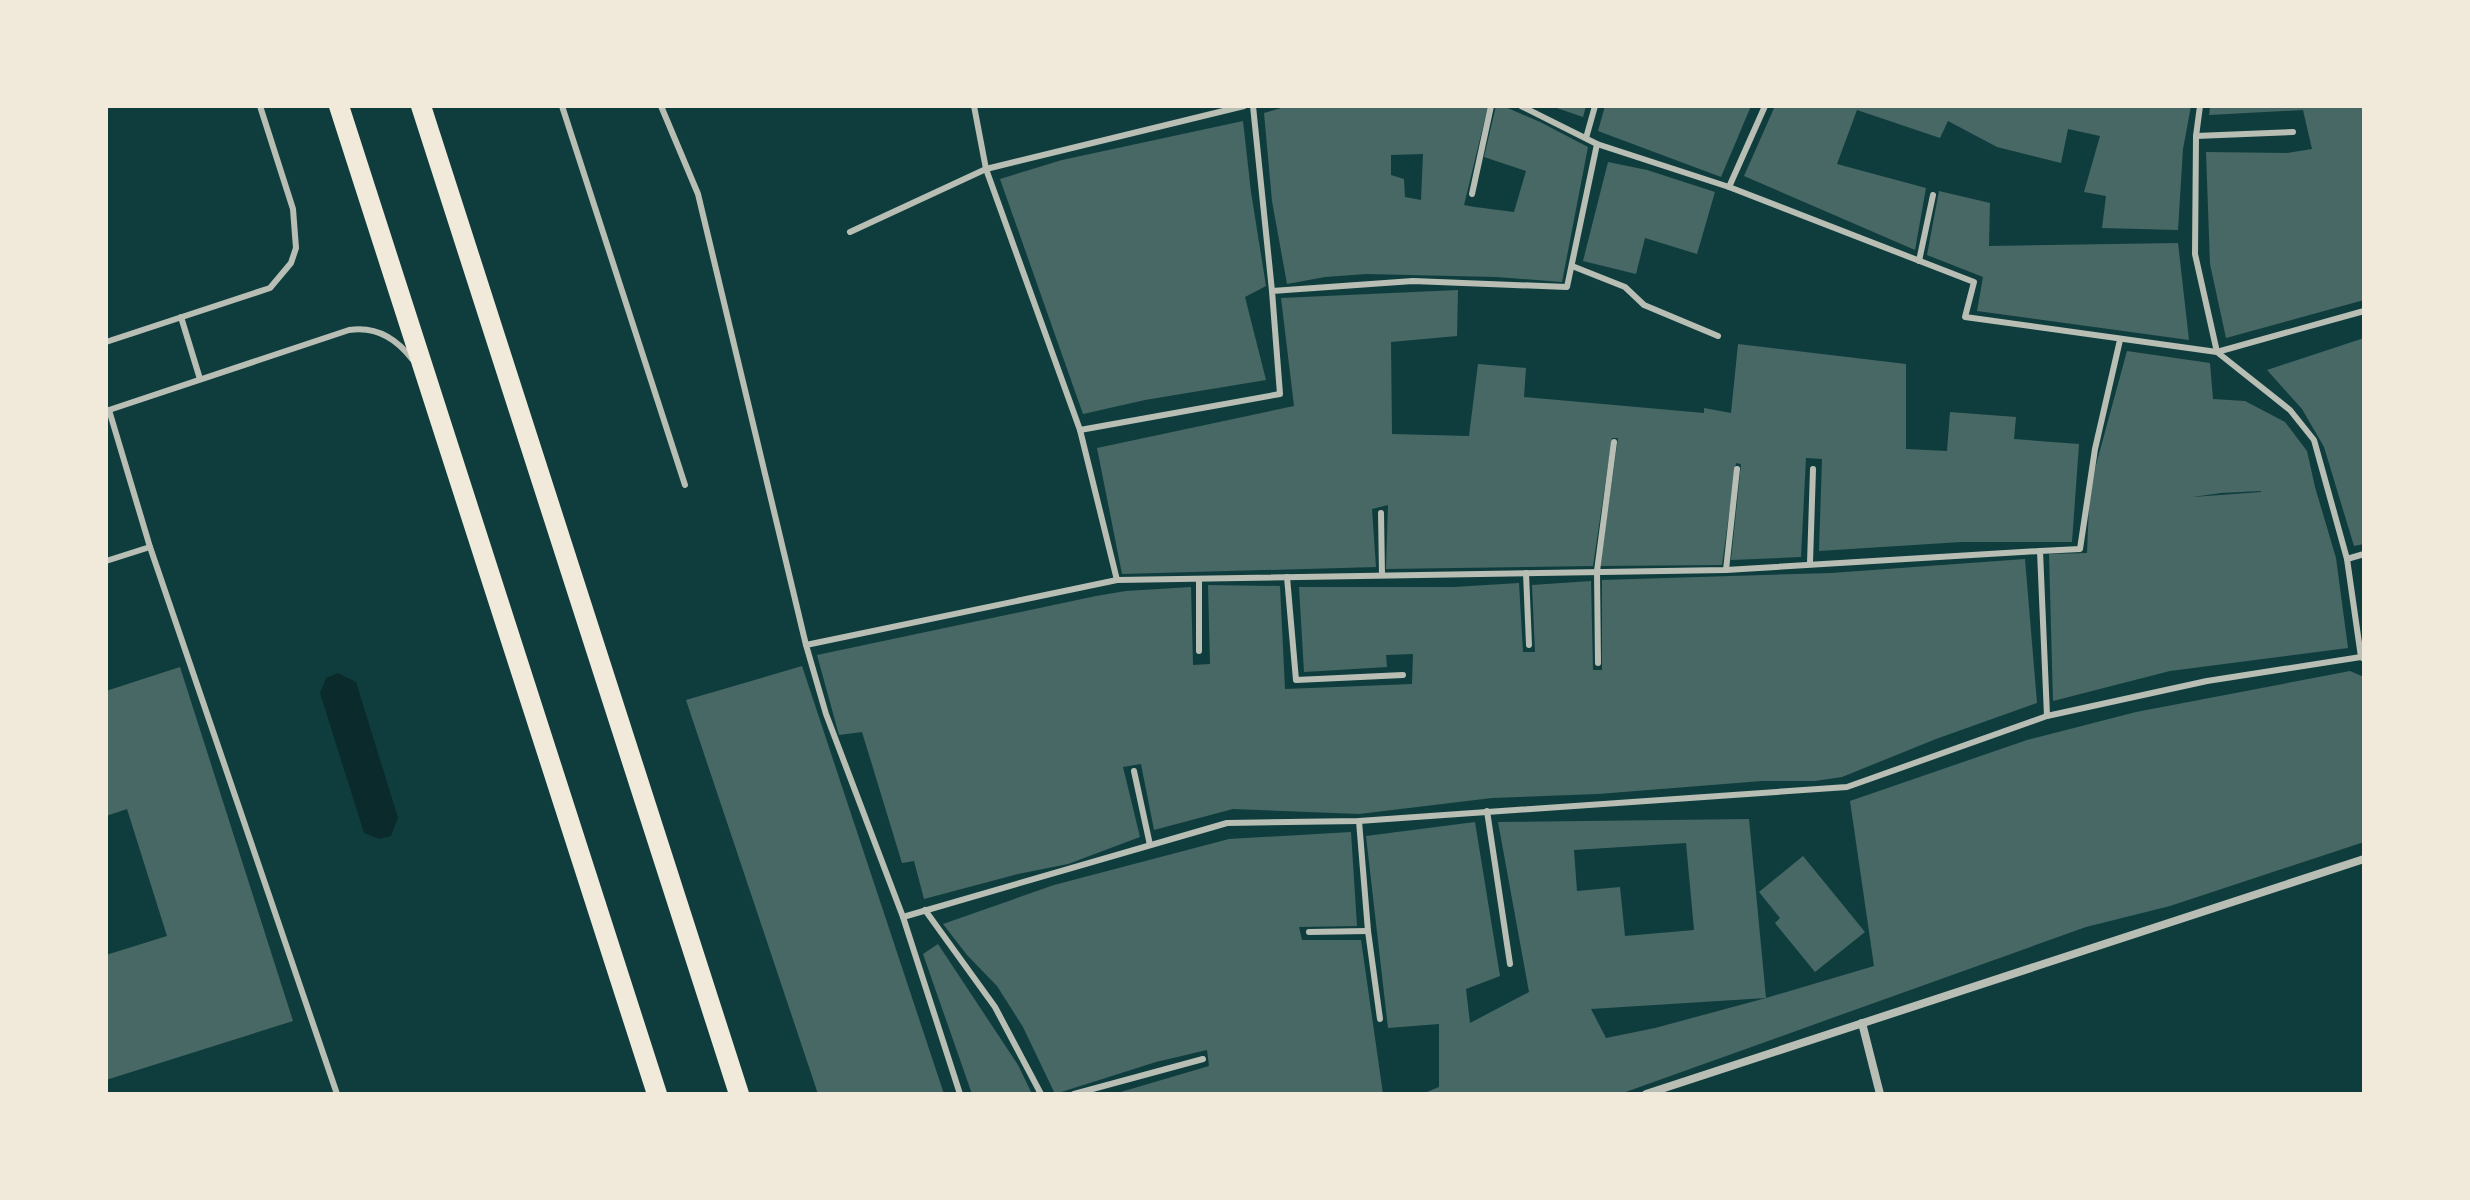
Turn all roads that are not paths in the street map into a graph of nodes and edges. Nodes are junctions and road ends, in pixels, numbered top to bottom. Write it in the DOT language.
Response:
graph roads {
  1 [pos="260,106"];
  2 [pos="339,106"];
  3 [pos="421,106"];
  4 [pos="562,106"];
  5 [pos="661,106"];
  6 [pos="974,106"];
  7 [pos="1244,106"];
  8 [pos="1253,106"];
  9 [pos="1491,106"];
  10 [pos="1521,106"];
  11 [pos="1595,106"];
  12 [pos="1765,106"];
  13 [pos="2200,106"];
  14 [pos="2293,132"];
  15 [pos="2196,136"];
  16 [pos="1586,138"];
  17 [pos="1597,144"];
  18 [pos="986,169"];
  19 [pos="1729,187"];
  20 [pos="1472,194"];
  21 [pos="1933,195"];
  22 [pos="850,232"];
  23 [pos="1919,261"];
  24 [pos="1572,266"];
  25 [pos="1272,291"];
  26 [pos="2364,311"];
  27 [pos="181,317"];
  28 [pos="1718,336"];
  29 [pos="2120,340"];
  30 [pos="106,342"];
  31 [pos="2217,352"];
  32 [pos="200,379"];
  33 [pos="428,381"];
  34 [pos="107,411"];
  35 [pos="1080,430"];
  36 [pos="1614,442"];
  37 [pos="1737,469"];
  38 [pos="1813,469"];
  39 [pos="685,485"];
  40 [pos="1381,513"];
  41 [pos="150,547"];
  42 [pos="2040,551"];
  43 [pos="2364,554"];
  44 [pos="2347,559"];
  45 [pos="106,561"];
  46 [pos="1810,563"];
  47 [pos="1726,570"];
  48 [pos="1597,571"];
  49 [pos="1526,573"];
  50 [pos="1382,575"];
  51 [pos="1287,577"];
  52 [pos="1199,579"];
  53 [pos="1117,580"];
  54 [pos="806,645"];
  55 [pos="1529,645"];
  56 [pos="1199,651"];
  57 [pos="2362,658"];
  58 [pos="1598,663"];
  59 [pos="1403,675"];
  60 [pos="2047,716"];
  61 [pos="1134,771"];
  62 [pos="1487,811"];
  63 [pos="1359,821"];
  64 [pos="1150,845"];
  65 [pos="2364,859"];
  66 [pos="925,910"];
  67 [pos="903,917"];
  68 [pos="1368,931"];
  69 [pos="1309,932"];
  70 [pos="1510,964"];
  71 [pos="1380,1019"];
  72 [pos="1862,1023"];
  73 [pos="1203,1059"];
  74 [pos="337,1094"];
  75 [pos="657,1094"];
  76 [pos="739,1094"];
  77 [pos="960,1094"];
  78 [pos="1041,1094"];
  79 [pos="1074,1094"];
  80 [pos="1646,1094"];
  81 [pos="1880,1094"];
  1 -- 27 [label="lane"];
  2 -- 33 [label="main road"];
  3 -- 76 [label="main road"];
  4 -- 39 [label="lane"];
  5 -- 54 [label="lane"];
  6 -- 18 [label="lane"];
  7 -- 18 [label="lane"];
  8 -- 25 [label="lane"];
  9 -- 20 [label="lane"];
  10 -- 16 [label="lane"];
  11 -- 16 [label="lane"];
  12 -- 19 [label="lane"];
  13 -- 15 [label="lane"];
  14 -- 15 [label="lane"];
  15 -- 31 [label="lane"];
  16 -- 17 [label="lane"];
  17 -- 19 [label="lane"];
  17 -- 24 [label="lane"];
  18 -- 22 [label="lane"];
  18 -- 35 [label="lane"];
  19 -- 23 [label="lane"];
  21 -- 23 [label="lane"];
  23 -- 29 [label="lane"];
  24 -- 25 [label="lane"];
  24 -- 28 [label="lane"];
  25 -- 35 [label="lane"];
  26 -- 31 [label="lane"];
  27 -- 30 [label="lane"];
  27 -- 32 [label="lane"];
  29 -- 31 [label="lane"];
  29 -- 42 [label="lane"];
  31 -- 44 [label="lane"];
  32 -- 33 [label="lane"];
  32 -- 34 [label="lane"];
  33 -- 75 [label="main road"];
  34 -- 41 [label="lane"];
  35 -- 53 [label="lane"];
  36 -- 48 [label="lane"];
  37 -- 47 [label="lane"];
  38 -- 46 [label="lane"];
  40 -- 50 [label="lane"];
  41 -- 45 [label="lane"];
  41 -- 74 [label="lane"];
  42 -- 46 [label="lane"];
  42 -- 60 [label="lane"];
  43 -- 44 [label="lane"];
  44 -- 57 [label="lane"];
  46 -- 47 [label="lane"];
  47 -- 48 [label="lane"];
  48 -- 49 [label="lane"];
  48 -- 58 [label="lane"];
  49 -- 50 [label="lane"];
  49 -- 55 [label="lane"];
  50 -- 51 [label="lane"];
  51 -- 52 [label="lane"];
  51 -- 59 [label="lane"];
  52 -- 53 [label="lane"];
  52 -- 56 [label="lane"];
  53 -- 54 [label="lane"];
  54 -- 67 [label="lane"];
  57 -- 60 [label="lane"];
  60 -- 62 [label="lane"];
  61 -- 64 [label="lane"];
  62 -- 63 [label="lane"];
  62 -- 70 [label="lane"];
  63 -- 64 [label="lane"];
  63 -- 68 [label="lane"];
  64 -- 66 [label="lane"];
  65 -- 72 [label="street"];
  66 -- 67 [label="lane"];
  66 -- 78 [label="lane"];
  67 -- 77 [label="lane"];
  68 -- 69 [label="lane"];
  68 -- 71 [label="lane"];
  72 -- 80 [label="street"];
  72 -- 81 [label="street"];
  73 -- 79 [label="lane"];
}
